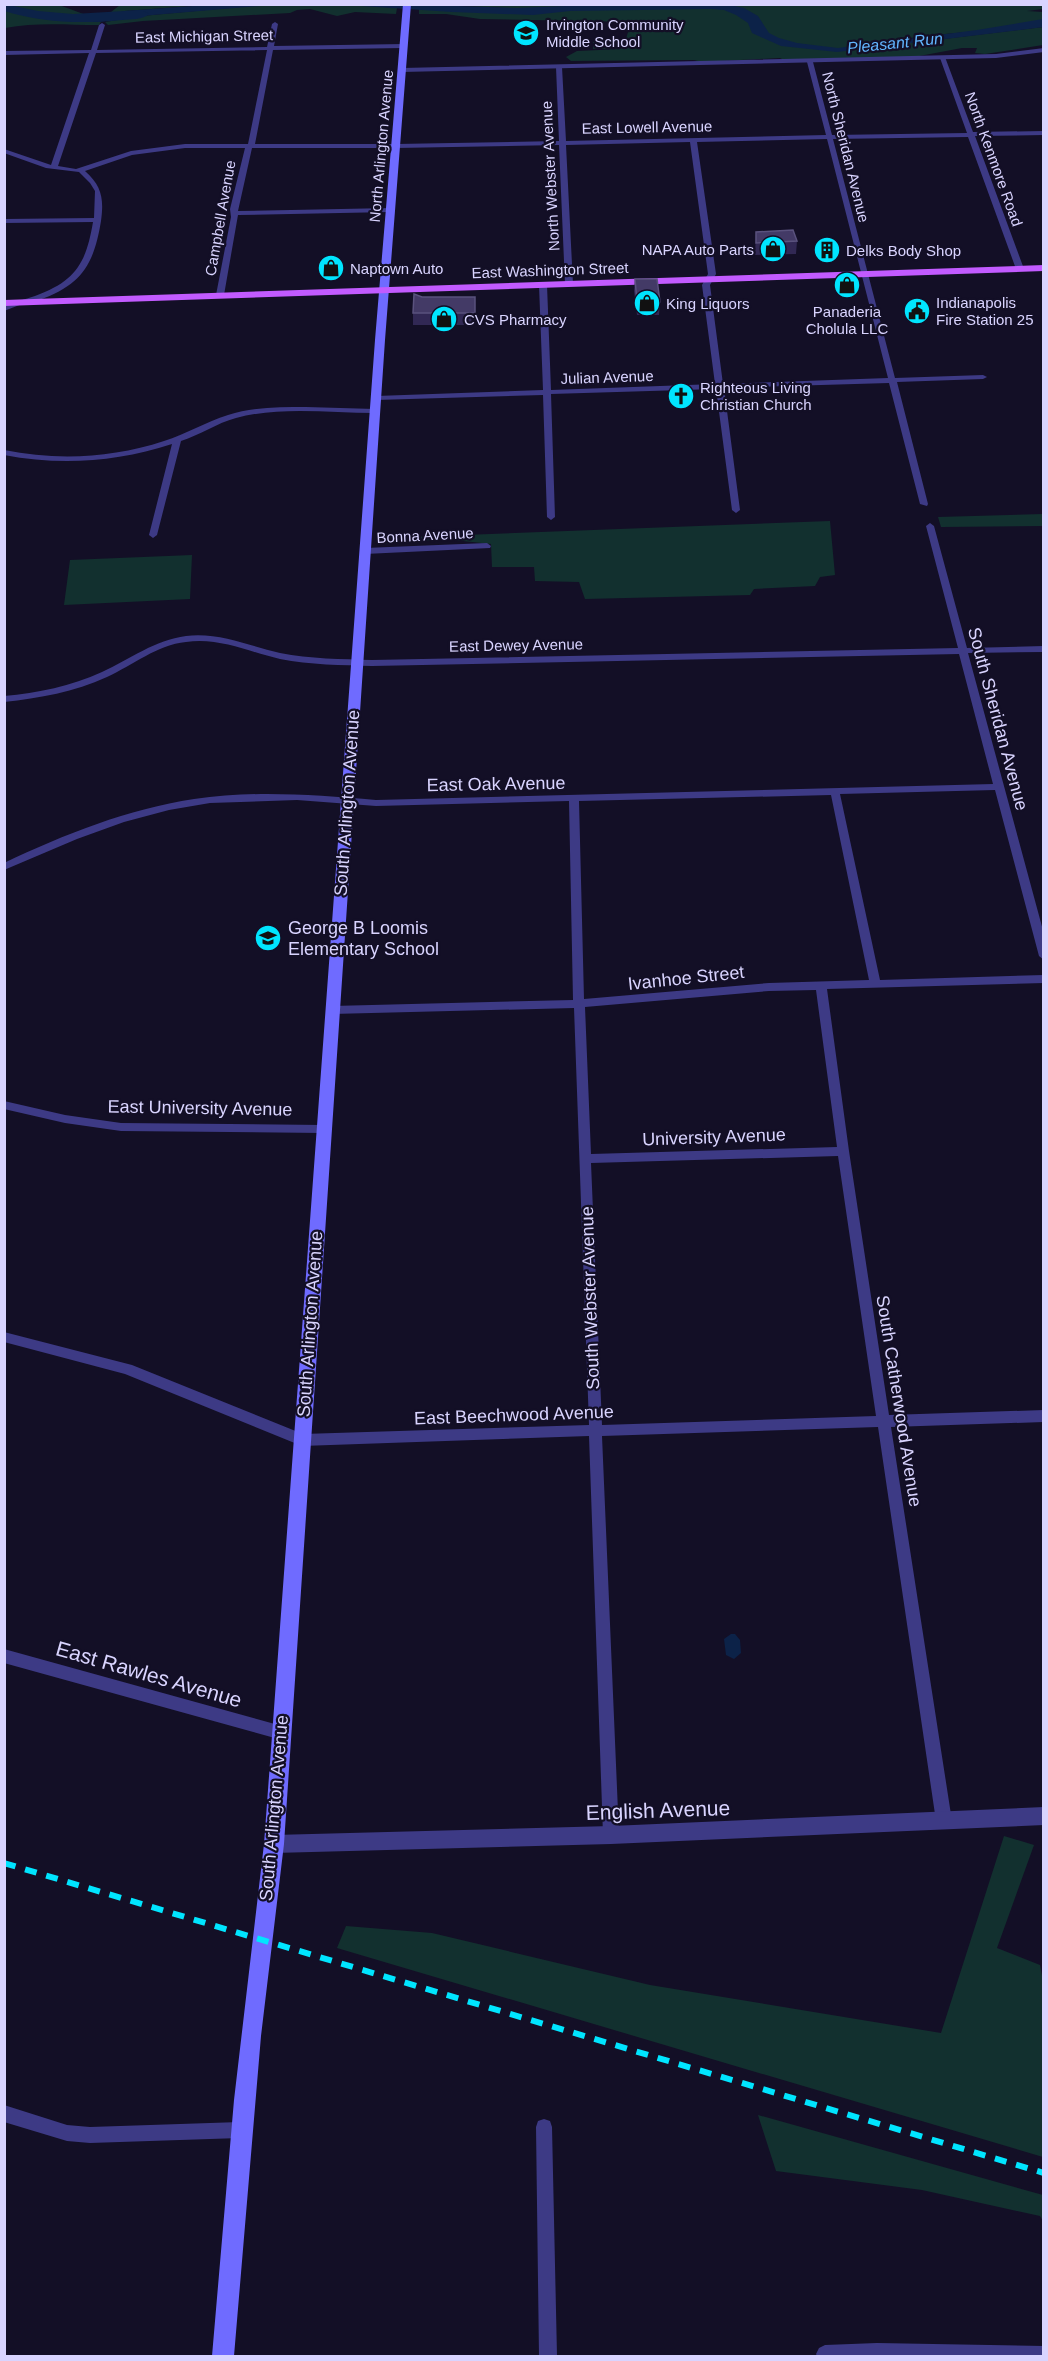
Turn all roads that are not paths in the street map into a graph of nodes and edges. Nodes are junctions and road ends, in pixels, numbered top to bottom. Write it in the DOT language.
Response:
graph roads {
  1 [pos="407,7"];
  2 [pos="275,24"];
  3 [pos="102,25"];
  4 [pos="404,46"];
  5 [pos="270,49"];
  6 [pos="1044,50"];
  7 [pos="93,52"];
  8 [pos="4,53"];
  9 [pos="943,58"];
  10 [pos="810,62"];
  11 [pos="559,67"];
  12 [pos="402,70"];
  13 [pos="1044,133"];
  14 [pos="971,134"];
  15 [pos="830,137"];
  16 [pos="693,140"];
  17 [pos="561,142"];
  18 [pos="250,146"];
  19 [pos="396,146"];
  20 [pos="4,151"];
  21 [pos="54,168"];
  22 [pos="80,170"];
  23 [pos="390,210"];
  24 [pos="235,213"];
  25 [pos="96,220"];
  26 [pos="4,221"];
  27 [pos="1044,268"];
  28 [pos="1020,269"];
  29 [pos="865,274"];
  30 [pos="708,279"];
  31 [pos="569,284"];
  32 [pos="543,285"];
  33 [pos="384,290"];
  34 [pos="220,295"];
  35 [pos="24,301"];
  36 [pos="4,302"];
  37 [pos="4,309"];
  38 [pos="983,377"];
  39 [pos="893,380"];
  40 [pos="721,387"];
  41 [pos="547,392"];
  42 [pos="375,404"];
  43 [pos="177,439"];
  44 [pos="4,452"];
  45 [pos="924,504"];
  46 [pos="736,510"];
  47 [pos="551,517"];
  48 [pos="930,526"];
  49 [pos="153,535"];
  50 [pos="487,546"];
  51 [pos="365,552"];
  52 [pos="1044,649"];
  53 [pos="963,650"];
  54 [pos="357,663"];
  55 [pos="4,699"];
  56 [pos="1000,787"];
  57 [pos="835,792"];
  58 [pos="574,798"];
  59 [pos="347,801"];
  60 [pos="4,867"];
  61 [pos="1044,956"];
  62 [pos="1044,979"];
  63 [pos="875,984"];
  64 [pos="822,986"];
  65 [pos="579,1003"];
  66 [pos="332,1010"];
  67 [pos="4,1105"];
  68 [pos="324,1129"];
  69 [pos="843,1151"];
  70 [pos="585,1159"];
  71 [pos="4,1337"];
  72 [pos="1044,1416"];
  73 [pos="884,1422"];
  74 [pos="596,1431"];
  75 [pos="302,1440"];
  76 [pos="4,1656"];
  77 [pos="282,1733"];
  78 [pos="1044,1816"];
  79 [pos="944,1821"];
  80 [pos="611,1834"];
  81 [pos="274,1844"];
  82 [pos="4,2113"];
  83 [pos="544,2127"];
  84 [pos="240,2130"];
  85 [pos="825,2354"];
  86 [pos="877,2354"];
  87 [pos="1044,2355"];
  88 [pos="223,2356"];
  89 [pos="548,2356"];
  90 [pos="1004,2356"];
  1 -- 4 [label="main road, North Arlington Avenue"];
  2 -- 5 [label="street, Campbell Avenue"];
  3 -- 7 [label="street"];
  4 -- 5 [label="street, East Michigan Street"];
  4 -- 12 [label="main road, North Arlington Avenue"];
  5 -- 7 [label="street, East Michigan Street"];
  5 -- 18 [label="street, Campbell Avenue"];
  6 -- 9 [label="street"];
  7 -- 8 [label="street, East Michigan Street"];
  7 -- 21 [label="street"];
  9 -- 10 [label="street"];
  9 -- 14 [label="street, North Kenmore Road"];
  10 -- 11 [label="street"];
  10 -- 15 [label="street, North Sheridan Avenue"];
  11 -- 12 [label="street"];
  11 -- 17 [label="street, North Webster Avenue"];
  12 -- 19 [label="main road, North Arlington Avenue"];
  13 -- 14 [label="street, East Lowell Avenue"];
  14 -- 15 [label="street, East Lowell Avenue"];
  14 -- 28 [label="street, North Kenmore Road"];
  15 -- 16 [label="street, East Lowell Avenue"];
  15 -- 29 [label="street, North Sheridan Avenue"];
  16 -- 17 [label="street, East Lowell Avenue"];
  16 -- 30 [label="street"];
  17 -- 19 [label="street, East Lowell Avenue"];
  17 -- 31 [label="street, North Webster Avenue"];
  18 -- 19 [label="street, East Lowell Avenue"];
  18 -- 22 [label="street, East Lowell Avenue"];
  18 -- 24 [label="street, Campbell Avenue"];
  19 -- 23 [label="main road, North Arlington Avenue"];
  20 -- 21 [label="street"];
  21 -- 22 [label="street"];
  22 -- 25 [label="street"];
  23 -- 24 [label="street"];
  23 -- 33 [label="main road, North Arlington Avenue"];
  24 -- 34 [label="street, Campbell Avenue"];
  25 -- 26 [label="street"];
  25 -- 35 [label="street"];
  27 -- 28 [label="main road, East Washington Street"];
  28 -- 29 [label="main road, East Washington Street"];
  29 -- 30 [label="main road, East Washington Street"];
  29 -- 39 [label="street"];
  30 -- 31 [label="main road, East Washington Street"];
  30 -- 40 [label="street"];
  31 -- 32 [label="main road, East Washington Street"];
  32 -- 33 [label="main road, East Washington Street"];
  32 -- 41 [label="street"];
  33 -- 34 [label="main road, East Washington Street"];
  33 -- 42 [label="main road, South Arlington Avenue"];
  34 -- 35 [label="main road, East Washington Street"];
  35 -- 36 [label="main road, East Washington Street"];
  35 -- 37 [label="street"];
  38 -- 39 [label="street, Julian Avenue"];
  39 -- 40 [label="street, Julian Avenue"];
  39 -- 45 [label="street"];
  40 -- 41 [label="street, Julian Avenue"];
  40 -- 46 [label="street"];
  41 -- 42 [label="street, Julian Avenue"];
  41 -- 47 [label="street"];
  42 -- 43 [label="street, Julian Avenue"];
  42 -- 51 [label="main road, South Arlington Avenue"];
  43 -- 44 [label="street, Julian Avenue"];
  43 -- 49 [label="street"];
  48 -- 53 [label="street, South Sheridan Avenue"];
  50 -- 51 [label="street, Bonna Avenue"];
  51 -- 54 [label="main road, South Arlington Avenue"];
  52 -- 53 [label="street, East Dewey Avenue"];
  53 -- 54 [label="street, East Dewey Avenue"];
  53 -- 56 [label="street, South Sheridan Avenue"];
  54 -- 55 [label="street, East Dewey Avenue"];
  54 -- 59 [label="main road, South Arlington Avenue"];
  56 -- 57 [label="street, East Oak Avenue"];
  56 -- 61 [label="street, South Sheridan Avenue"];
  57 -- 58 [label="street, East Oak Avenue"];
  57 -- 63 [label="street"];
  58 -- 59 [label="street, East Oak Avenue"];
  58 -- 65 [label="street, South Webster Avenue"];
  59 -- 60 [label="street, East Oak Avenue"];
  59 -- 66 [label="main road, South Arlington Avenue"];
  62 -- 63 [label="street, Ivanhoe Street"];
  63 -- 64 [label="street, Ivanhoe Street"];
  64 -- 65 [label="street, Ivanhoe Street"];
  64 -- 69 [label="street, South Catherwood Avenue"];
  65 -- 66 [label="street, Ivanhoe Street"];
  65 -- 70 [label="street, South Webster Avenue"];
  66 -- 68 [label="main road, South Arlington Avenue"];
  67 -- 68 [label="street, East University Avenue"];
  68 -- 75 [label="main road, South Arlington Avenue"];
  69 -- 70 [label="street, University Avenue"];
  69 -- 73 [label="street, South Catherwood Avenue"];
  70 -- 74 [label="street, South Webster Avenue"];
  71 -- 75 [label="street, East Beechwood Avenue"];
  72 -- 73 [label="street, East Beechwood Avenue"];
  73 -- 74 [label="street, East Beechwood Avenue"];
  73 -- 79 [label="street, South Catherwood Avenue"];
  74 -- 75 [label="street, East Beechwood Avenue"];
  74 -- 80 [label="street, South Webster Avenue"];
  75 -- 77 [label="main road, South Arlington Avenue"];
  76 -- 77 [label="street, East Rawles Avenue"];
  77 -- 81 [label="main road, South Arlington Avenue"];
  78 -- 79 [label="street, English Avenue"];
  79 -- 80 [label="street, English Avenue"];
  80 -- 81 [label="street, English Avenue"];
  81 -- 84 [label="main road, South Arlington Avenue"];
  82 -- 84 [label="street"];
  83 -- 89 [label="street"];
  84 -- 88 [label="main road, South Arlington Avenue"];
  85 -- 86 [label="street"];
  86 -- 90 [label="street"];
  87 -- 90 [label="street"];
}
